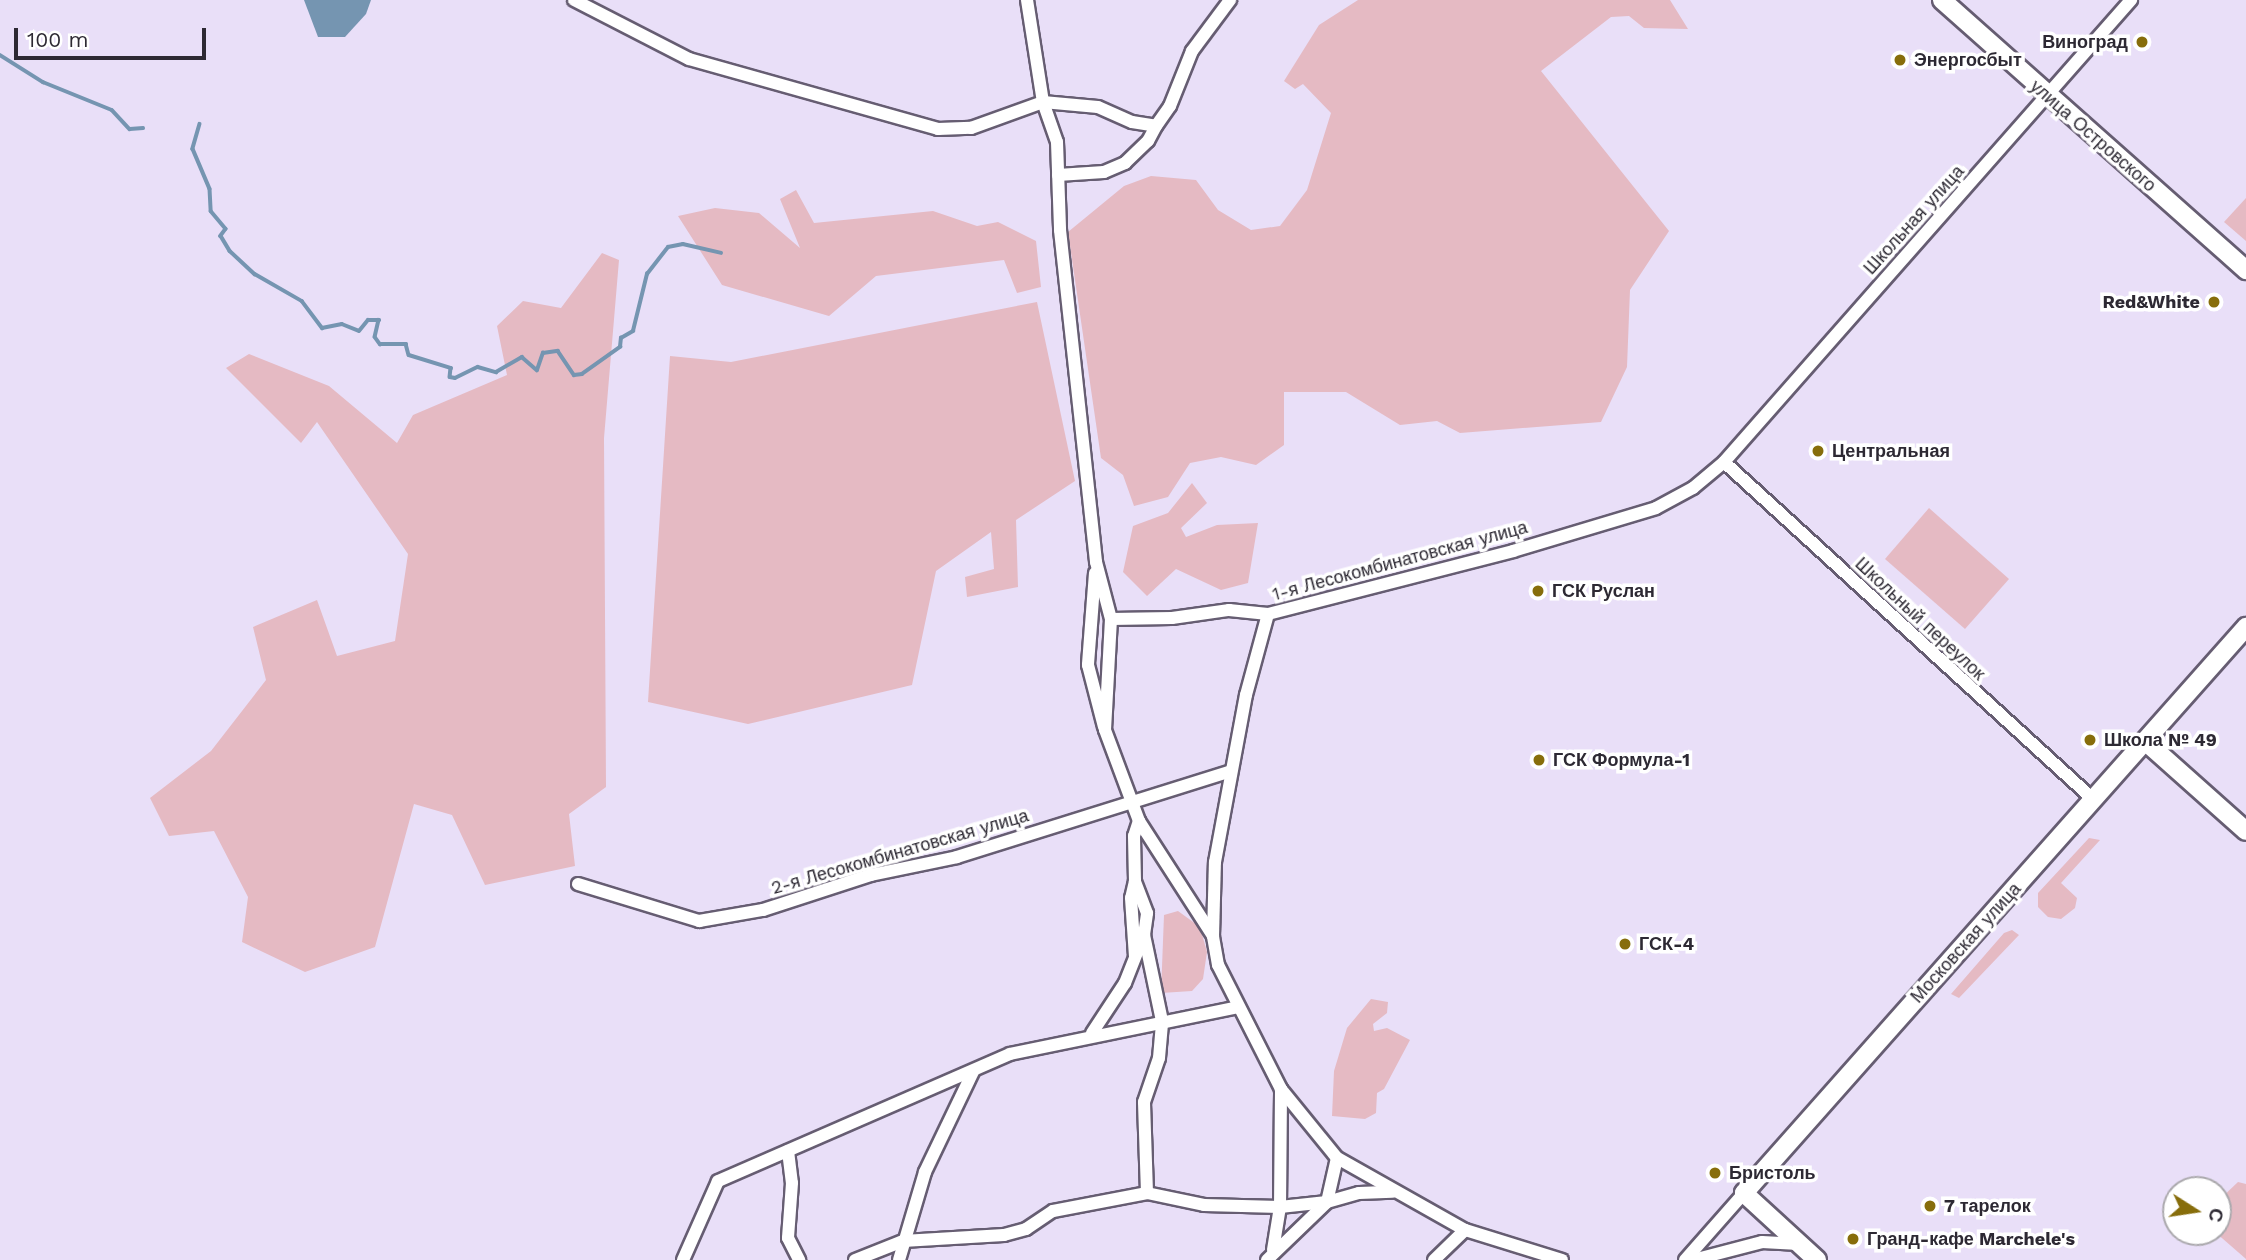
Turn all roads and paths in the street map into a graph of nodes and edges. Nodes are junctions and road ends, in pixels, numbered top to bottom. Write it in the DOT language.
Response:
graph roads {
  1 [pos="574,0"];
  2 [pos="1027,0"];
  3 [pos="1230,0"];
  4 [pos="1942,0"];
  5 [pos="2131,0"];
  6 [pos="2045,95"];
  7 [pos="1043,102"];
  8 [pos="1156,126"];
  9 [pos="1058,174"];
  10 [pos="2246,270"];
  11 [pos="1724,462"];
  12 [pos="1096,562"];
  13 [pos="1268,614"];
  14 [pos="1111,619"];
  15 [pos="2246,627"];
  16 [pos="1105,730"];
  17 [pos="2145,741"];
  18 [pos="1231,771"];
  19 [pos="2094,800"];
  20 [pos="1129,801"];
  21 [pos="1139,821"];
  22 [pos="2246,831"];
  23 [pos="1135,881"];
  24 [pos="578,884"];
  25 [pos="1144,935"];
  26 [pos="1213,936"];
  27 [pos="1135,957"];
  28 [pos="1238,1007"];
  29 [pos="1162,1021"];
  30 [pos="1092,1034"];
  31 [pos="974,1072"];
  32 [pos="1281,1089"];
  33 [pos="788,1151"];
  34 [pos="1337,1158"];
  35 [pos="1393,1192"];
  36 [pos="1147,1193"];
  37 [pos="1744,1193"];
  38 [pos="1327,1202"];
  39 [pos="1280,1207"];
  40 [pos="1465,1230"];
  41 [pos="903,1241"];
  42 [pos="1799,1244"];
  43 [pos="1270,1255"];
  44 [pos="683,1260"];
  45 [pos="799,1260"];
  46 [pos="855,1260"];
  47 [pos="899,1260"];
  48 [pos="1434,1260"];
  49 [pos="1562,1260"];
  50 [pos="1685,1260"];
  51 [pos="1693,1260"];
  52 [pos="1817,1260"];
  1 -- 7 [label="street"];
  2 -- 7 [label="street"];
  3 -- 8 [label="street"];
  4 -- 6 [label="street, улица Островского"];
  5 -- 6 [label="street, Школьная улица"];
  6 -- 10 [label="street, улица Островского"];
  6 -- 11 [label="street, Школьная улица"];
  7 -- 8 [label="street"];
  7 -- 9 [label="street"];
  8 -- 9 [label="street"];
  9 -- 12 [label="street"];
  11 -- 13 [label="street, 1-я Лесокомбинатовская улица"];
  11 -- 19 [label="street, Школьный переулок"];
  12 -- 14 [label="street"];
  12 -- 16 [label="street"];
  13 -- 14 [label="street"];
  13 -- 18 [label="street, 1-я Лесокомбинатовская улица"];
  14 -- 16 [label="street"];
  15 -- 17 [label="street, Московская улица"];
  16 -- 20 [label="street"];
  17 -- 19 [label="street, Московская улица"];
  17 -- 22 [label="street"];
  18 -- 20 [label="street, 2-я Лесокомбинатовская улица"];
  18 -- 26 [label="street, 1-я Лесокомбинатовская улица"];
  19 -- 37 [label="street, Московская улица"];
  20 -- 21 [label="street"];
  20 -- 24 [label="street, 2-я Лесокомбинатовская улица"];
  21 -- 23 [label="street"];
  21 -- 26 [label="street"];
  23 -- 25 [label="street"];
  23 -- 27 [label="street"];
  25 -- 27 [label="street"];
  25 -- 29 [label="street"];
  26 -- 28 [label="street"];
  27 -- 30 [label="street"];
  28 -- 29 [label="street"];
  28 -- 32 [label="street"];
  29 -- 30 [label="street"];
  29 -- 36 [label="street"];
  30 -- 31 [label="street"];
  31 -- 33 [label="street"];
  31 -- 41 [label="street"];
  32 -- 34 [label="street"];
  32 -- 39 [label="street"];
  33 -- 44 [label="street"];
  33 -- 45 [label="street"];
  34 -- 35 [label="street"];
  34 -- 38 [label="street"];
  35 -- 38 [label="street"];
  35 -- 40 [label="street"];
  36 -- 39 [label="street"];
  36 -- 41 [label="street"];
  37 -- 42 [label="street"];
  37 -- 50 [label="street, Московская улица"];
  38 -- 39 [label="street"];
  38 -- 43 [label="street"];
  39 -- 43 [label="street"];
  40 -- 48 [label="street"];
  40 -- 49 [label="street"];
  41 -- 46 [label="street"];
  41 -- 47 [label="street"];
  42 -- 51 [label="street"];
  42 -- 52 [label="street"];
}
